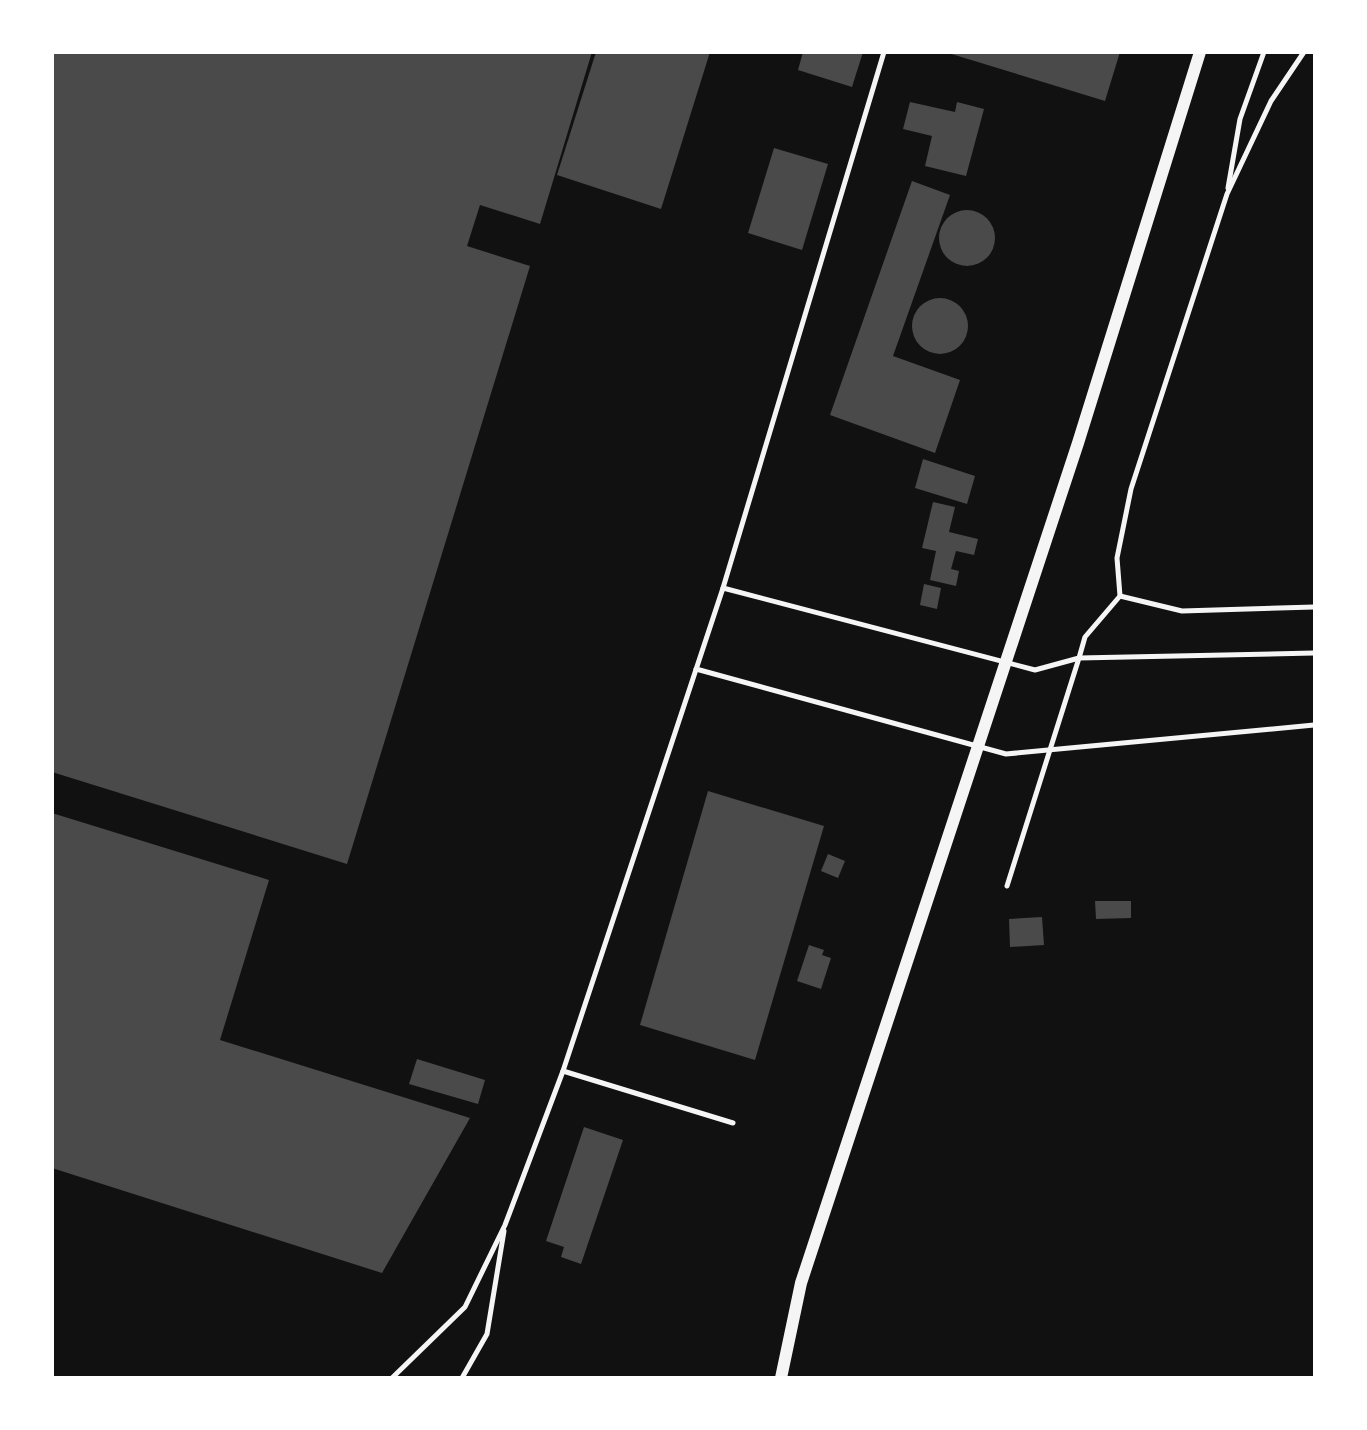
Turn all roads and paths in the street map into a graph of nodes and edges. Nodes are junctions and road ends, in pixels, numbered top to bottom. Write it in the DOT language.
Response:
graph roads {
  1 [pos="884,52"];
  2 [pos="1200,52"];
  3 [pos="1264,52"];
  4 [pos="1304,52"];
  5 [pos="1227,194"];
  6 [pos="723,588"];
  7 [pos="1120,596"];
  8 [pos="1314,607"];
  9 [pos="1314,653"];
  10 [pos="1079,658"];
  11 [pos="696,669"];
  12 [pos="1314,725"];
  13 [pos="1050,750"];
  14 [pos="1007,886"];
  15 [pos="563,1072"];
  16 [pos="733,1123"];
  17 [pos="505,1225"];
  18 [pos="392,1377"];
  19 [pos="462,1377"];
  20 [pos="781,1377"];
  1 -- 6 [label="lane"];
  2 -- 20 [label="street"];
  3 -- 5 [label="lane"];
  4 -- 5 [label="lane"];
  5 -- 7 [label="lane"];
  6 -- 10 [label="lane"];
  6 -- 11 [label="lane"];
  7 -- 8 [label="lane"];
  7 -- 10 [label="lane"];
  9 -- 10 [label="lane"];
  10 -- 13 [label="lane"];
  11 -- 13 [label="lane"];
  11 -- 15 [label="lane"];
  12 -- 13 [label="lane"];
  13 -- 14 [label="lane"];
  15 -- 16 [label="lane"];
  15 -- 17 [label="lane"];
  17 -- 18 [label="lane"];
  17 -- 19 [label="lane"];
}
